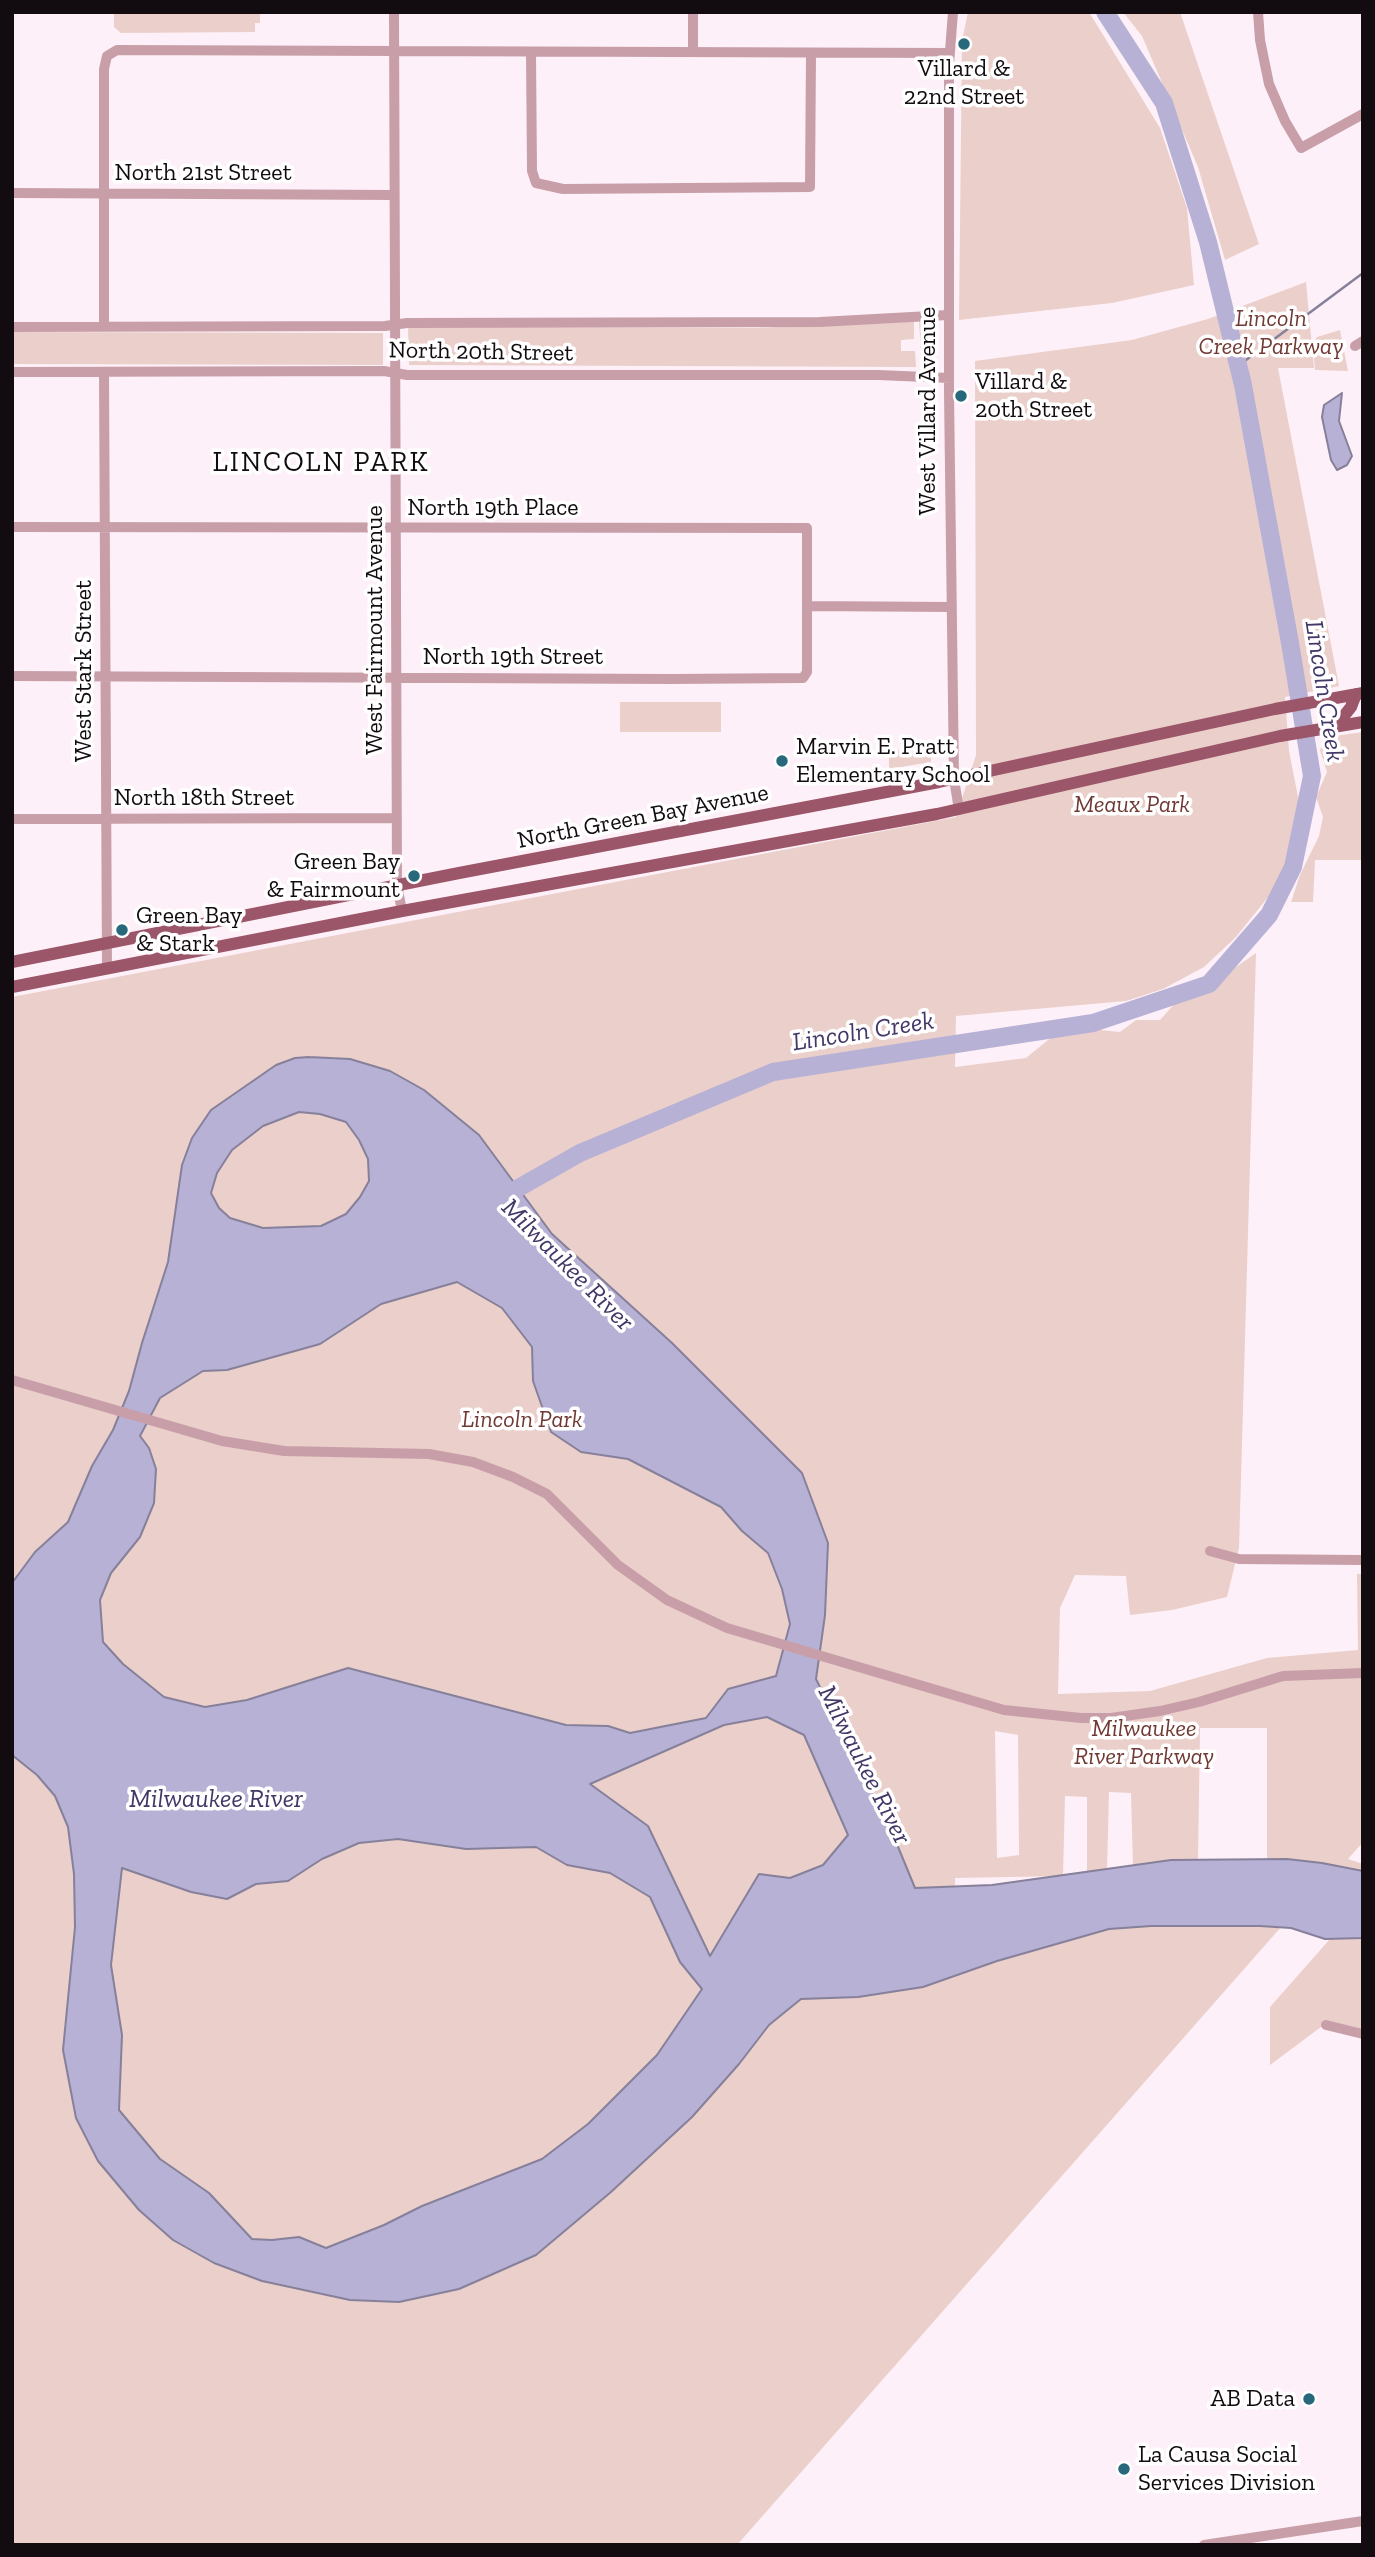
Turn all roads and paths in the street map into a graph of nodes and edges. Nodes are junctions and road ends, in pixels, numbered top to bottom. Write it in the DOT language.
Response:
graph roads {
  1 [pos="394,12"];
  2 [pos="693,12"];
  3 [pos="953,12"];
  4 [pos="1258,12"];
  5 [pos="394,50"];
  6 [pos="531,52"];
  7 [pos="693,52"];
  8 [pos="811,53"];
  9 [pos="950,53"];
  10 [pos="1363,114"];
  11 [pos="12,193"];
  12 [pos="105,194"];
  13 [pos="394,195"];
  14 [pos="948,315"];
  15 [pos="394,325"];
  16 [pos="104,326"];
  17 [pos="12,327"];
  18 [pos="12,372"];
  19 [pos="104,373"];
  20 [pos="395,373"];
  21 [pos="949,378"];
  22 [pos="12,527"];
  23 [pos="105,527"];
  24 [pos="396,529"];
  25 [pos="807,606"];
  26 [pos="951,607"];
  27 [pos="12,676"];
  28 [pos="105,676"];
  29 [pos="396,677"];
  30 [pos="1359,693"];
  31 [pos="1363,722"];
  32 [pos="1332,727"];
  33 [pos="954,779"];
  34 [pos="959,810"];
  35 [pos="397,818"];
  36 [pos="12,819"];
  37 [pos="105,820"];
  38 [pos="397,885"];
  39 [pos="402,911"];
  40 [pos="106,943"];
  41 [pos="12,962"];
  42 [pos="107,969"];
  43 [pos="12,987"];
  44 [pos="12,1380"];
  45 [pos="1210,1551"];
  46 [pos="1363,1560"];
  47 [pos="1363,1674"];
  48 [pos="1326,2025"];
  49 [pos="1363,2034"];
  50 [pos="1363,2521"];
  51 [pos="1203,2545"];
  1 -- 5 [label="street, West Fairmount Avenue"];
  2 -- 7 [label="street"];
  3 -- 9 [label="street, West Villard Avenue"];
  4 -- 10 [label="street"];
  5 -- 6 [label="street"];
  5 -- 12 [label="street"];
  5 -- 13 [label="street, West Fairmount Avenue"];
  6 -- 7 [label="street"];
  6 -- 8 [label="street"];
  7 -- 8 [label="street"];
  8 -- 9 [label="street"];
  9 -- 14 [label="street, West Villard Avenue"];
  11 -- 12 [label="street, North 21st Street"];
  12 -- 13 [label="street, North 21st Street"];
  12 -- 16 [label="street"];
  13 -- 15 [label="street, West Fairmount Avenue"];
  14 -- 15 [label="street, North 20th Street"];
  14 -- 21 [label="street, West Villard Avenue"];
  15 -- 16 [label="street, North 20th Street"];
  15 -- 20 [label="street, West Fairmount Avenue"];
  16 -- 17 [label="street, North 20th Street"];
  18 -- 19 [label="street, North 20th Street"];
  19 -- 20 [label="street, North 20th Street"];
  19 -- 23 [label="street, West Stark Street"];
  20 -- 21 [label="street, North 20th Street"];
  20 -- 24 [label="street, West Fairmount Avenue"];
  21 -- 26 [label="street, West Villard Avenue"];
  22 -- 23 [label="street, North 19th Place"];
  23 -- 24 [label="street, North 19th Place"];
  23 -- 28 [label="street, West Stark Street"];
  24 -- 25 [label="street, North 19th Place"];
  24 -- 29 [label="street, West Fairmount Avenue"];
  25 -- 26 [label="street"];
  25 -- 29 [label="street, North 19th Street"];
  26 -- 33 [label="street, West Villard Avenue"];
  27 -- 28 [label="street, North 19th Street"];
  28 -- 29 [label="street, North 19th Street"];
  28 -- 37 [label="street, West Stark Street"];
  29 -- 35 [label="street, West Fairmount Avenue"];
  30 -- 32 [label="main road"];
  30 -- 33 [label="main road, North Green Bay Avenue"];
  31 -- 32 [label="main road, North Green Bay Avenue"];
  32 -- 34 [label="main road, North Green Bay Avenue"];
  33 -- 34 [label="street, West Villard Avenue"];
  33 -- 38 [label="main road, North Green Bay Avenue"];
  34 -- 39 [label="main road, North Green Bay Avenue"];
  35 -- 37 [label="street, North 18th Street"];
  35 -- 38 [label="street, West Fairmount Avenue"];
  36 -- 37 [label="street, North 18th Street"];
  37 -- 40 [label="street, West Stark Street"];
  38 -- 39 [label="street, West Fairmount Avenue"];
  38 -- 40 [label="main road, North Green Bay Avenue"];
  39 -- 42 [label="main road, North Green Bay Avenue"];
  40 -- 41 [label="main road, North Green Bay Avenue"];
  40 -- 42 [label="street, West Stark Street"];
  42 -- 43 [label="main road, North Green Bay Avenue"];
  44 -- 47 [label="street"];
  45 -- 46 [label="street"];
  48 -- 49 [label="street"];
  50 -- 51 [label="street"];
}
